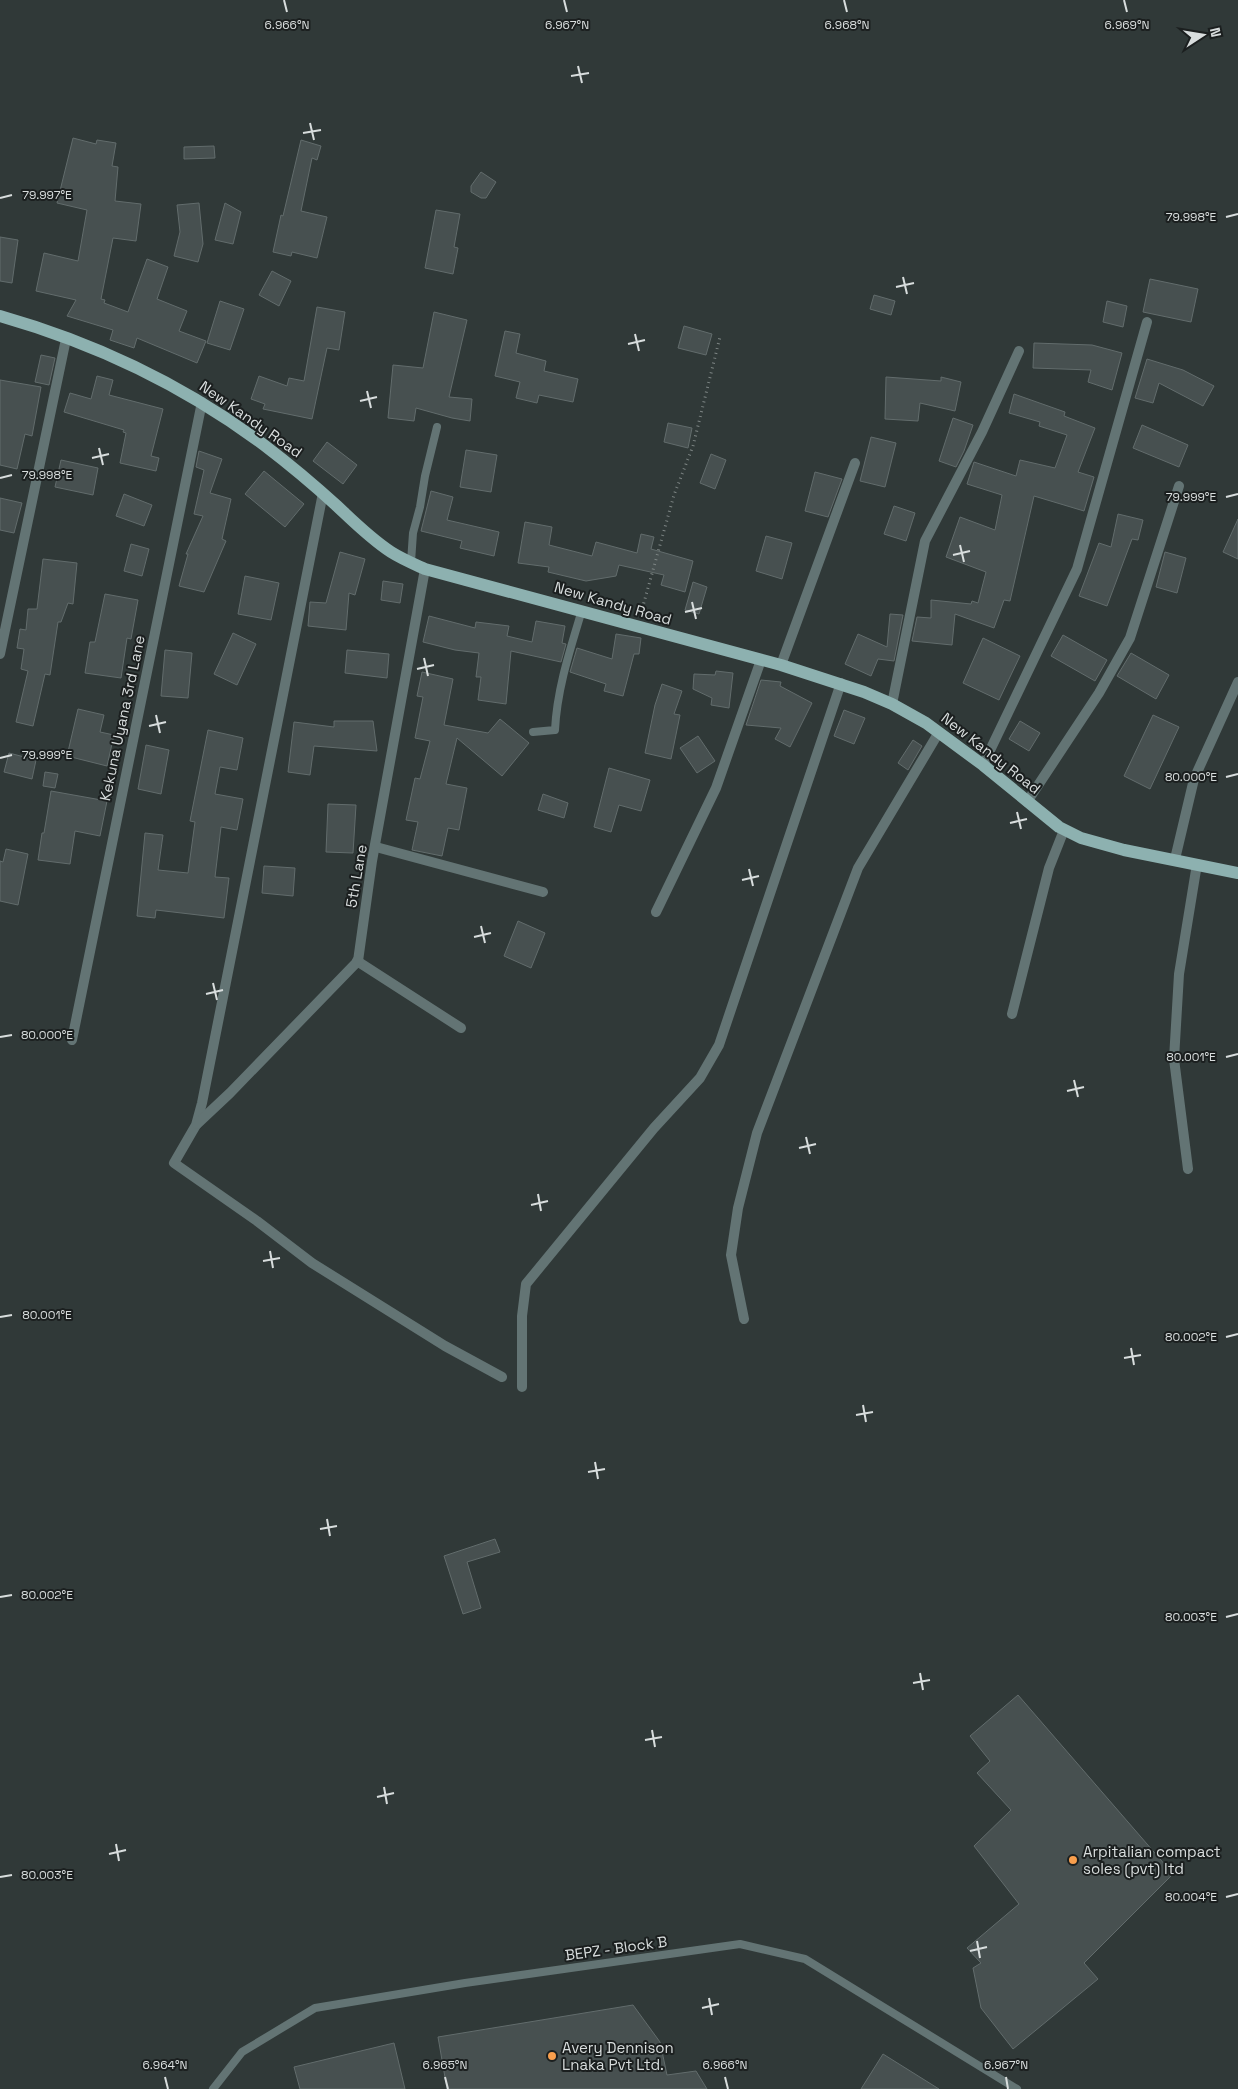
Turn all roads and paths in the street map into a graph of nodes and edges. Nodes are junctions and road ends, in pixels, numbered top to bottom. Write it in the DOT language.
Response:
graph roads {
  1 [pos="0,316"];
  2 [pos="1147,322"];
  3 [pos="720,337"];
  4 [pos="66,339"];
  5 [pos="1019,351"];
  6 [pos="202,402"];
  7 [pos="437,427"];
  8 [pos="855,463"];
  9 [pos="1179,486"];
  10 [pos="323,493"];
  11 [pos="411,562"];
  12 [pos="425,569"];
  13 [pos="582,610"];
  14 [pos="638,626"];
  15 [pos="0,654"];
  16 [pos="761,660"];
  17 [pos="781,666"];
  18 [pos="1238,682"];
  19 [pos="841,683"];
  20 [pos="892,704"];
  21 [pos="533,732"];
  22 [pos="939,732"];
  23 [pos="983,765"];
  24 [pos="1027,802"];
  25 [pos="1064,830"];
  26 [pos="376,847"];
  27 [pos="1175,860"];
  28 [pos="1197,864"];
  29 [pos="1238,874"];
  30 [pos="543,892"];
  31 [pos="656,912"];
  32 [pos="358,961"];
  33 [pos="1012,1014"];
  34 [pos="461,1028"];
  35 [pos="72,1040"];
  36 [pos="196,1125"];
  37 [pos="1188,1169"];
  38 [pos="744,1319"];
  39 [pos="502,1376"];
  40 [pos="522,1388"];
  41 [pos="213,2089"];
  42 [pos="1017,2089"];
  1 -- 4 [label="main road, New Kandy Road"];
  2 -- 23 [label="street"];
  3 -- 14 [label="path"];
  4 -- 6 [label="main road, New Kandy Road"];
  4 -- 15 [label="street"];
  5 -- 20 [label="street"];
  6 -- 10 [label="main road, New Kandy Road"];
  6 -- 35 [label="street, Kekuna Uyana 3rd Lane"];
  7 -- 11 [label="lane"];
  8 -- 17 [label="street"];
  9 -- 24 [label="street"];
  10 -- 11 [label="main road, New Kandy Road"];
  10 -- 36 [label="street"];
  11 -- 12 [label="main road, New Kandy Road"];
  12 -- 13 [label="main road, New Kandy Road"];
  12 -- 26 [label="street, 5th Lane"];
  13 -- 14 [label="main road, New Kandy Road"];
  13 -- 21 [label="lane"];
  14 -- 16 [label="main road, New Kandy Road"];
  16 -- 17 [label="main road, New Kandy Road"];
  16 -- 31 [label="street"];
  17 -- 19 [label="main road, New Kandy Road"];
  18 -- 27 [label="street"];
  19 -- 20 [label="main road, New Kandy Road"];
  19 -- 40 [label="street"];
  20 -- 22 [label="main road, New Kandy Road"];
  22 -- 23 [label="main road, New Kandy Road"];
  22 -- 38 [label="street"];
  23 -- 24 [label="main road, New Kandy Road"];
  24 -- 25 [label="main road, New Kandy Road"];
  25 -- 27 [label="main road, New Kandy Road"];
  25 -- 33 [label="street"];
  26 -- 30 [label="street"];
  26 -- 32 [label="street, 5th Lane"];
  27 -- 28 [label="main road, New Kandy Road"];
  28 -- 29 [label="main road, New Kandy Road"];
  28 -- 37 [label="street"];
  32 -- 34 [label="street"];
  32 -- 36 [label="street"];
  36 -- 39 [label="street"];
  41 -- 42 [label="lane, BEPZ - Block B"];
}
